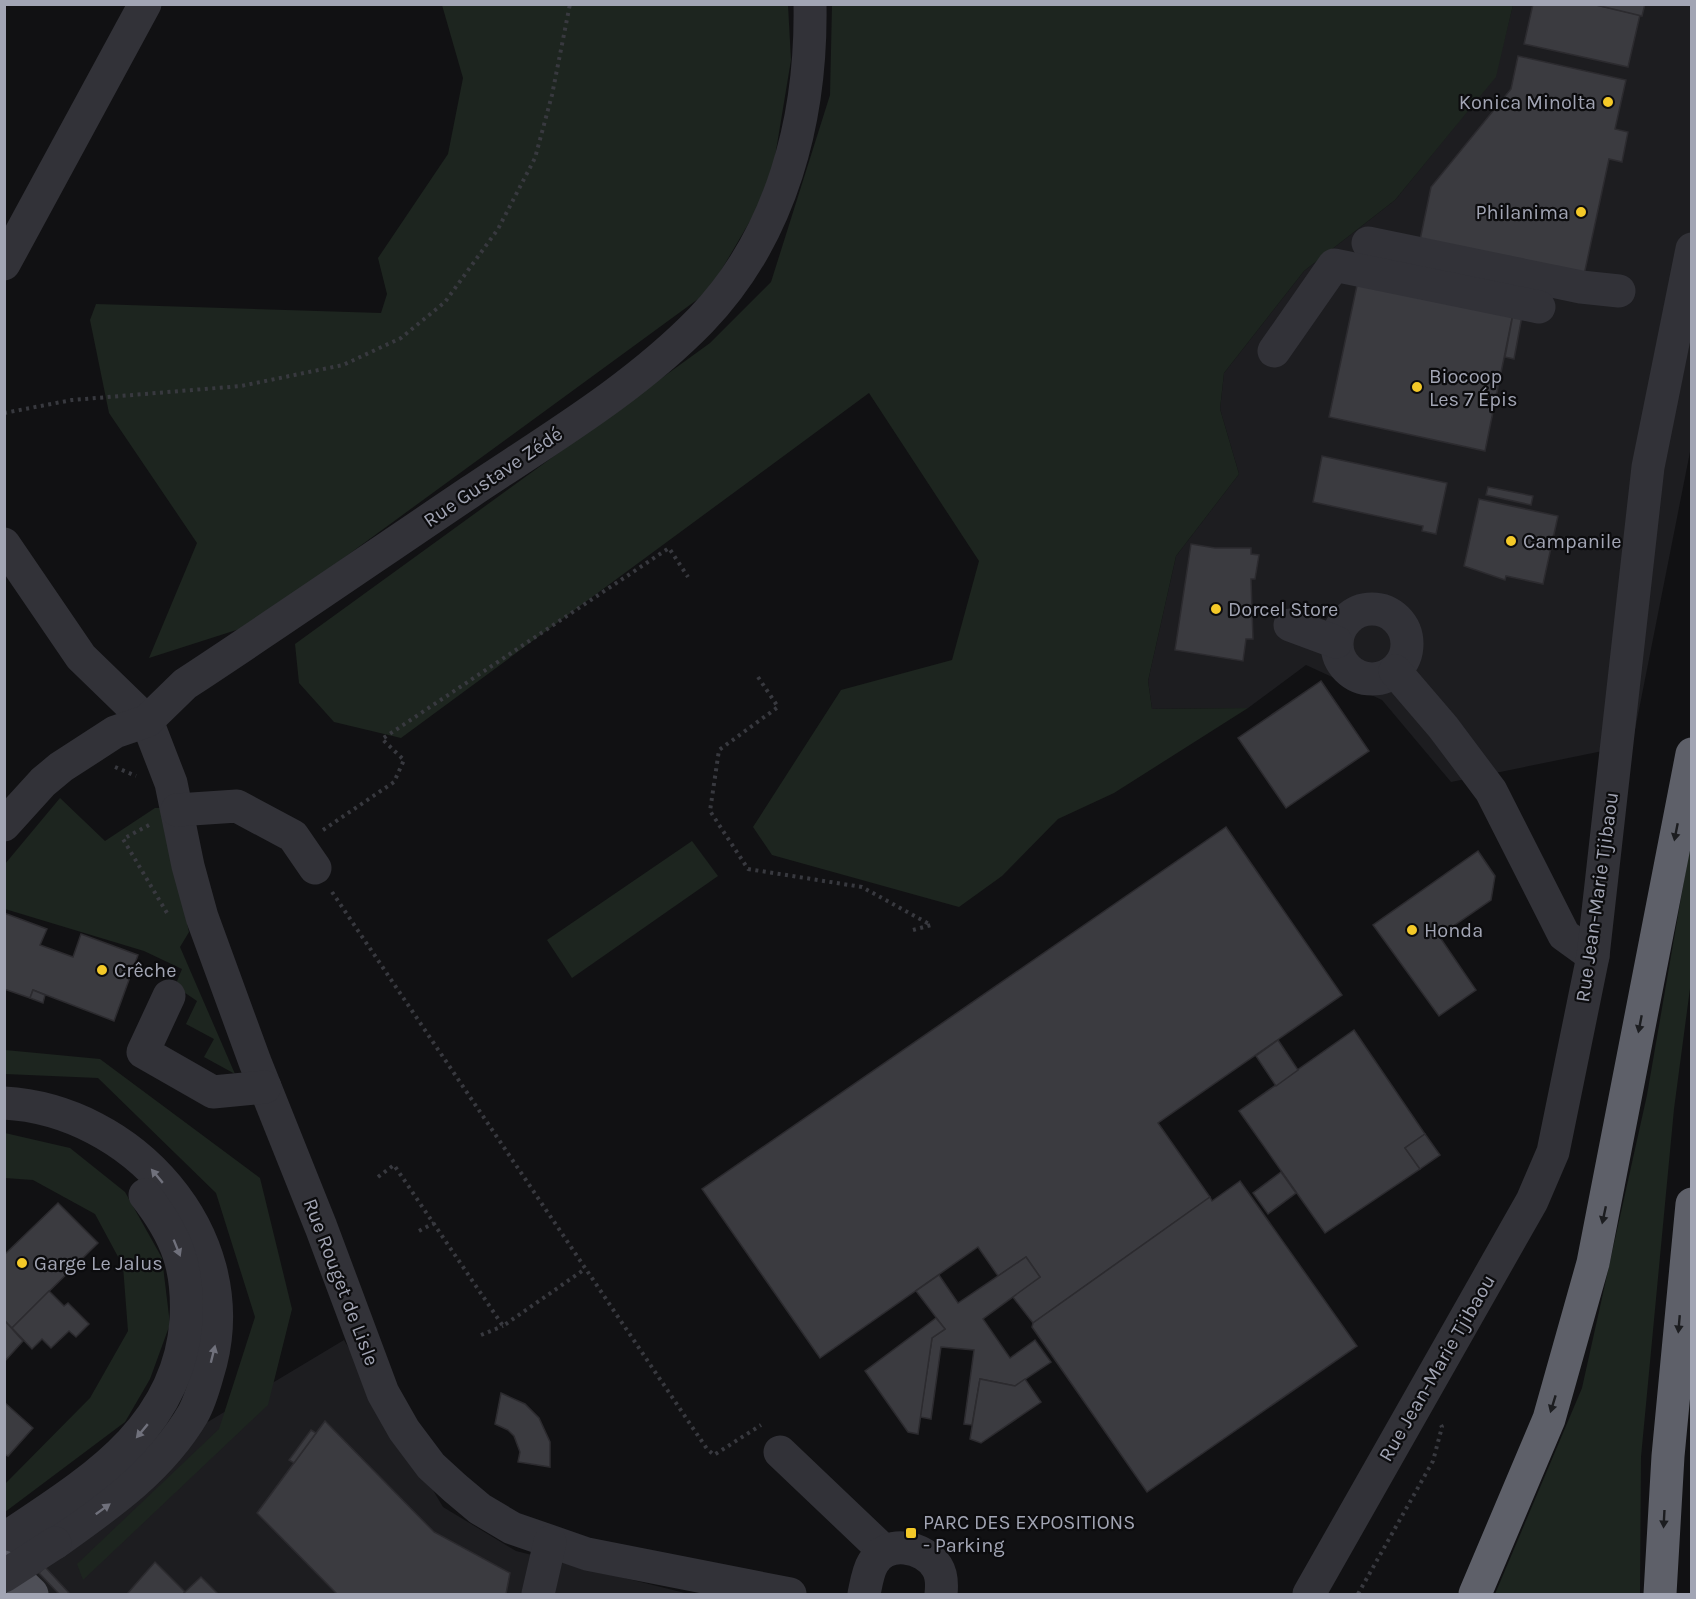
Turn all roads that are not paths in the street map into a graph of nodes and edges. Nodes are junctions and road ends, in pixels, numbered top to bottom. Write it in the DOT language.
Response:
graph roads {
  1 [pos="145,4"];
  2 [pos="810,4"];
  3 [pos="1368,243"];
  4 [pos="1692,249"];
  5 [pos="4,264"];
  6 [pos="1619,291"];
  7 [pos="1539,307"];
  8 [pos="1274,351"];
  9 [pos="4,544"];
  10 [pos="1290,625"];
  11 [pos="1336,642"];
  12 [pos="1395,670"];
  13 [pos="147,721"];
  14 [pos="1692,754"];
  15 [pos="175,801"];
  16 [pos="4,825"];
  17 [pos="308,857"];
  18 [pos="1593,956"];
  19 [pos="169,996"];
  20 [pos="265,1087"];
  21 [pos="4,1103"];
  22 [pos="4,1122"];
  23 [pos="1692,1203"];
  24 [pos="780,1452"];
  25 [pos="46,1530"];
  26 [pos="4,1539"];
  27 [pos="550,1542"];
  28 [pos="884,1551"];
  29 [pos="4,1567"];
  30 [pos="4,1576"];
  31 [pos="32,1594"];
  32 [pos="538,1594"];
  33 [pos="790,1594"];
  34 [pos="864,1594"];
  35 [pos="942,1594"];
  36 [pos="1309,1594"];
  37 [pos="1475,1594"];
  38 [pos="1660,1594"];
  1 -- 5 [label="street"];
  2 -- 13 [label="street, Rue Gustave Zédé"];
  3 -- 6 [label="street"];
  4 -- 18 [label="street, Rue Jean-Marie Tjibaou"];
  7 -- 8 [label="street"];
  9 -- 13 [label="street"];
  10 -- 11 [label="street"];
  11 -- 12 [label="street"];
  11 -- 12 [label="street"];
  12 -- 18 [label="street"];
  13 -- 15 [label="street, Rue Rouget de Lisle"];
  13 -- 16 [label="street, Rue Gustave Zédé"];
  14 -- 37 [label="highway, one-way"];
  15 -- 17 [label="street"];
  15 -- 20 [label="street, Rue Rouget de Lisle"];
  18 -- 36 [label="street, Rue Jean-Marie Tjibaou"];
  19 -- 20 [label="street"];
  20 -- 27 [label="street, Rue Rouget de Lisle"];
  25 -- 21 [label="street, one-way"];
  22 -- 25 [label="street, one-way"];
  23 -- 38 [label="highway, one-way"];
  24 -- 28 [label="street"];
  25 -- 26 [label="street"];
  25 -- 30 [label="street, bridge"];
  27 -- 32 [label="street"];
  27 -- 33 [label="street, Rue Rouget de Lisle"];
  28 -- 34 [label="street"];
  28 -- 35 [label="street"];
  29 -- 31 [label="main road"];
}
